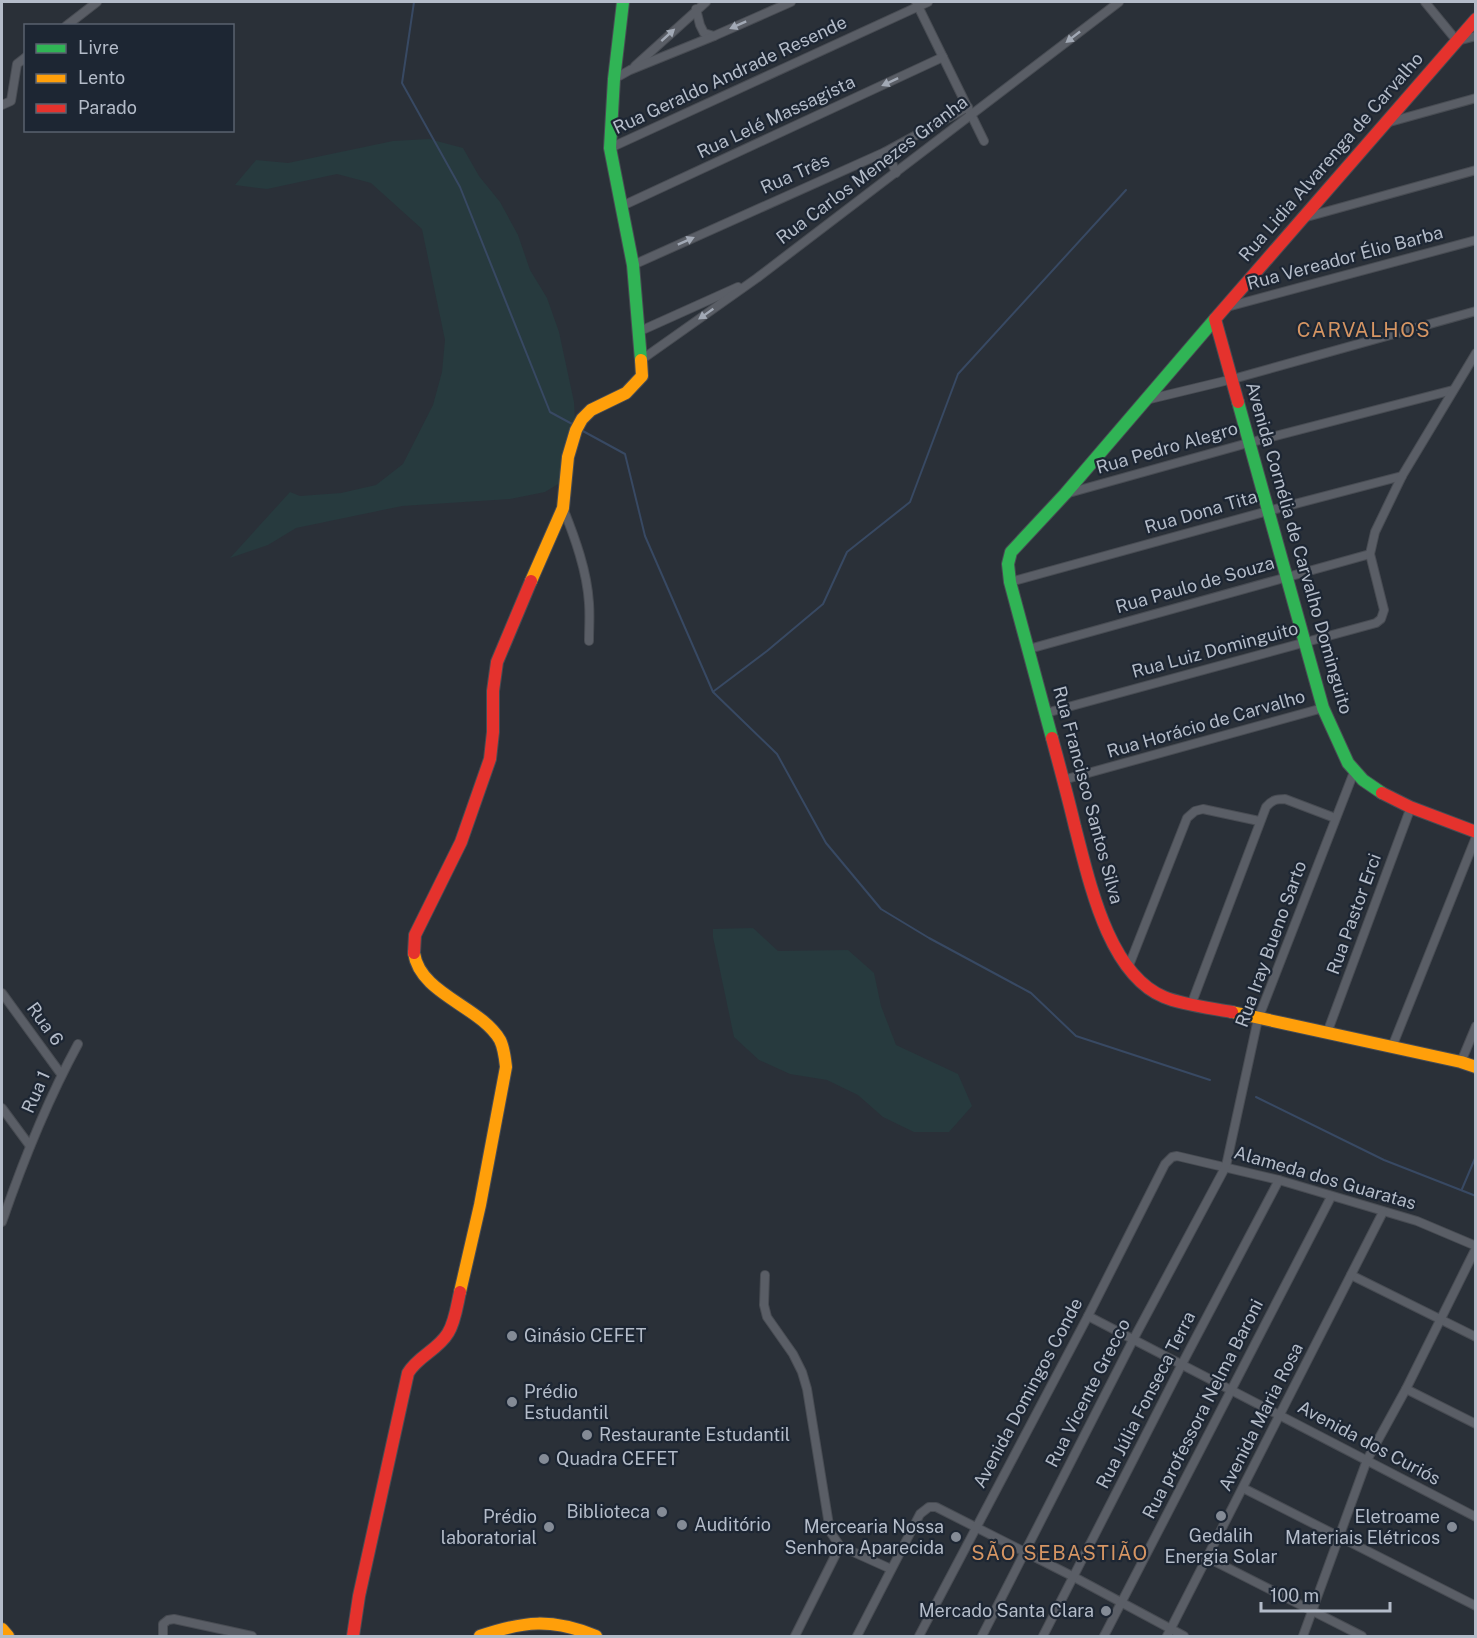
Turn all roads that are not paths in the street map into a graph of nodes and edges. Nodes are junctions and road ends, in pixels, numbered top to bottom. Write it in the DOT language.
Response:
graph roads {
  1 [pos="97,2"];
  2 [pos="623,2"];
  3 [pos="706,2"];
  4 [pos="791,2"];
  5 [pos="928,2"];
  6 [pos="1119,2"];
  7 [pos="1425,2"];
  8 [pos="917,4"];
  9 [pos="696,9"];
  10 [pos="1476,19"];
  11 [pos="69,24"];
  12 [pos="714,36"];
  13 [pos="1476,36"];
  14 [pos="1457,41"];
  15 [pos="944,57"];
  16 [pos="24,59"];
  17 [pos="630,70"];
  18 [pos="614,79"];
  19 [pos="1476,98"];
  20 [pos="2,105"];
  21 [pos="970,112"];
  22 [pos="1384,123"];
  23 [pos="984,141"];
  24 [pos="610,148"];
  25 [pos="885,152"];
  26 [pos="1476,170"];
  27 [pos="896,173"];
  28 [pos="621,206"];
  29 [pos="1302,218"];
  30 [pos="1476,240"];
  31 [pos="633,265"];
  32 [pos="757,278"];
  33 [pos="1224,308"];
  34 [pos="1476,311"];
  35 [pos="1216,325"];
  36 [pos="638,332"];
  37 [pos="1476,353"];
  38 [pos="641,360"];
  39 [pos="1233,379"];
  40 [pos="1453,390"];
  41 [pos="1146,400"];
  42 [pos="1248,443"];
  43 [pos="1402,476"];
  44 [pos="1065,494"];
  45 [pos="563,508"];
  46 [pos="1268,511"];
  47 [pos="1011,552"];
  48 [pos="1370,554"];
  49 [pos="1286,576"];
  50 [pos="1010,582"];
  51 [pos="589,641"];
  52 [pos="1305,642"];
  53 [pos="1029,649"];
  54 [pos="1323,708"];
  55 [pos="1046,713"];
  56 [pos="1354,772"];
  57 [pos="1064,780"];
  58 [pos="1411,807"];
  59 [pos="1335,818"];
  60 [pos="1259,821"];
  61 [pos="1476,832"];
  62 [pos="1476,837"];
  63 [pos="1128,968"];
  64 [pos="2,993"];
  65 [pos="1191,1005"];
  66 [pos="1258,1019"];
  67 [pos="1476,1026"];
  68 [pos="1327,1033"];
  69 [pos="78,1044"];
  70 [pos="1392,1047"];
  71 [pos="1461,1062"];
  72 [pos="1476,1067"];
  73 [pos="61,1074"];
  74 [pos="2,1108"];
  75 [pos="30,1146"];
  76 [pos="1165,1164"];
  77 [pos="1226,1166"];
  78 [pos="1279,1180"];
  79 [pos="1331,1197"];
  80 [pos="1383,1212"];
  81 [pos="2,1215"];
  82 [pos="1476,1247"];
  83 [pos="765,1275"];
  84 [pos="1351,1275"];
  85 [pos="1088,1316"];
  86 [pos="1441,1320"];
  87 [pos="1476,1337"];
  88 [pos="1133,1340"];
  89 [pos="1182,1364"];
  90 [pos="1406,1389"];
  91 [pos="1231,1390"];
  92 [pos="1280,1415"];
  93 [pos="1476,1424"];
  94 [pos="1367,1460"];
  95 [pos="1243,1488"];
  96 [pos="1476,1516"];
  97 [pos="976,1528"];
  98 [pos="1340,1536"];
  99 [pos="840,1546"];
  100 [pos="1024,1553"];
  101 [pos="1208,1558"];
  102 [pos="891,1569"];
  103 [pos="1074,1577"];
  104 [pos="1122,1603"];
  105 [pos="1476,1606"];
  106 [pos="1312,1610"];
  107 [pos="2,1629"];
  108 [pos="1169,1633"];
  109 [pos="8,1636"];
  110 [pos="163,1636"];
  111 [pos="252,1636"];
  112 [pos="353,1636"];
  113 [pos="480,1636"];
  114 [pos="596,1636"];
  115 [pos="795,1636"];
  116 [pos="857,1636"];
  117 [pos="919,1636"];
  118 [pos="981,1636"];
  119 [pos="1043,1636"];
  120 [pos="1104,1636"];
  121 [pos="1184,1636"];
  122 [pos="1303,1636"];
  123 [pos="1362,1636"];
  1 -- 11 [label="street"];
  2 -- 18 [label="street"];
  3 -- 9 [label="street"];
  4 -- 12 [label="street, one-way"];
  5 -- 8 [label="street, Rua Geraldo Andrade Resende"];
  6 -- 21 [label="street, Rua Carlos Menezes Granha, one-way"];
  7 -- 14 [label="street"];
  8 -- 15 [label="street"];
  8 -- 24 [label="street, Rua Geraldo Andrade Resende"];
  9 -- 12 [label="street"];
  17 -- 9 [label="street, one-way"];
  10 -- 14 [label="street, Rua Lidia Alvarenga de Carvalho"];
  12 -- 17 [label="street"];
  13 -- 14 [label="street"];
  14 -- 22 [label="street, Rua Lidia Alvarenga de Carvalho"];
  15 -- 21 [label="street"];
  15 -- 28 [label="street, Rua Lelé Massagista, one-way"];
  16 -- 20 [label="street"];
  17 -- 18 [label="street"];
  18 -- 24 [label="street"];
  19 -- 22 [label="street"];
  21 -- 23 [label="street"];
  21 -- 25 [label="street, Rua Três"];
  21 -- 27 [label="street, Rua Carlos Menezes Granha"];
  22 -- 29 [label="street, Rua Lidia Alvarenga de Carvalho"];
  24 -- 28 [label="street"];
  25 -- 27 [label="street"];
  31 -- 25 [label="street, Rua Três, one-way"];
  26 -- 29 [label="street"];
  27 -- 32 [label="street, Rua Carlos Menezes Granha"];
  28 -- 31 [label="street"];
  29 -- 33 [label="street, Rua Lidia Alvarenga de Carvalho"];
  30 -- 33 [label="street, Rua Vereador Élio Barba"];
  31 -- 36 [label="street"];
  32 -- 36 [label="street"];
  32 -- 38 [label="street, Rua Carlos Menezes Granha, one-way"];
  33 -- 35 [label="street, Rua Lidia Alvarenga de Carvalho"];
  34 -- 39 [label="street"];
  35 -- 39 [label="street, Avenida Cornélia de Carvalho Dominguito"];
  35 -- 41 [label="street, Rua Lidia Alvarenga de Carvalho"];
  36 -- 38 [label="street"];
  37 -- 40 [label="street"];
  38 -- 45 [label="street"];
  39 -- 41 [label="street"];
  39 -- 42 [label="street, Avenida Cornélia de Carvalho Dominguito"];
  40 -- 42 [label="street, Rua Pedro Alegro"];
  40 -- 43 [label="street"];
  41 -- 44 [label="street, Rua Lidia Alvarenga de Carvalho"];
  42 -- 44 [label="street, Rua Pedro Alegro"];
  42 -- 46 [label="street, Avenida Cornélia de Carvalho Dominguito"];
  43 -- 46 [label="street, Rua Dona Tita"];
  43 -- 48 [label="street"];
  44 -- 47 [label="street, Rua Lidia Alvarenga de Carvalho"];
  45 -- 51 [label="street"];
  45 -- 112 [label="street"];
  46 -- 49 [label="street, Avenida Cornélia de Carvalho Dominguito"];
  46 -- 50 [label="street, Rua Dona Tita"];
  47 -- 50 [label="street, Rua Francisco Santos Silva"];
  48 -- 49 [label="street, Rua Paulo de Souza"];
  48 -- 52 [label="street, Rua Luiz Dominguito"];
  49 -- 52 [label="street, Avenida Cornélia de Carvalho Dominguito"];
  49 -- 53 [label="street, Rua Paulo de Souza"];
  50 -- 53 [label="street, Rua Francisco Santos Silva"];
  52 -- 54 [label="street, Avenida Cornélia de Carvalho Dominguito"];
  52 -- 55 [label="street, Rua Luiz Dominguito"];
  53 -- 55 [label="street, Rua Francisco Santos Silva"];
  54 -- 56 [label="street, Avenida Cornélia de Carvalho Dominguito"];
  54 -- 57 [label="street, Rua Horácio de Carvalho"];
  55 -- 57 [label="street, Rua Francisco Santos Silva"];
  56 -- 58 [label="street"];
  56 -- 59 [label="street, Rua Iray Bueno Sarto"];
  57 -- 63 [label="street, Rua Francisco Santos Silva"];
  58 -- 61 [label="street"];
  58 -- 68 [label="street, Rua Pastor Erci"];
  59 -- 60 [label="street"];
  59 -- 66 [label="street, Rua Iray Bueno Sarto"];
  60 -- 63 [label="street"];
  60 -- 65 [label="street"];
  62 -- 70 [label="street"];
  63 -- 65 [label="street, Rua Francisco Santos Silva"];
  64 -- 73 [label="street, Rua 6"];
  65 -- 66 [label="street, Rua Francisco Santos Silva"];
  66 -- 68 [label="street, Rua Francisco Santos Silva"];
  66 -- 77 [label="street, Rua Iray Bueno Sarto"];
  67 -- 71 [label="street"];
  68 -- 70 [label="street, Rua Francisco Santos Silva"];
  69 -- 73 [label="street, Rua 1"];
  70 -- 71 [label="street, Rua Francisco Santos Silva"];
  71 -- 72 [label="street, Rua Francisco Santos Silva"];
  73 -- 75 [label="street, Rua 1"];
  74 -- 75 [label="street"];
  75 -- 81 [label="street, Rua 1"];
  76 -- 77 [label="street, Alameda dos Guaratas"];
  76 -- 85 [label="street, Avenida Domingos Conde"];
  77 -- 78 [label="street, Alameda dos Guaratas"];
  77 -- 88 [label="street, Rua Vicente Grecco"];
  78 -- 79 [label="street, Alameda dos Guaratas"];
  78 -- 89 [label="street, Rua Júlia Fonseca Terra"];
  79 -- 80 [label="street, Alameda dos Guaratas"];
  79 -- 91 [label="street, Rua professora Nelma Baroni"];
  80 -- 82 [label="street, Alameda dos Guaratas"];
  80 -- 84 [label="street, Avenida Maria Rosa"];
  82 -- 86 [label="street"];
  83 -- 99 [label="street"];
  84 -- 86 [label="street"];
  84 -- 92 [label="street, Avenida Maria Rosa"];
  85 -- 88 [label="street, Avenida dos Curiós"];
  85 -- 97 [label="street, Avenida Domingos Conde"];
  86 -- 87 [label="street"];
  86 -- 90 [label="street"];
  88 -- 89 [label="street, Avenida dos Curiós"];
  88 -- 100 [label="street, Rua Vicente Grecco"];
  89 -- 91 [label="street, Avenida dos Curiós"];
  89 -- 103 [label="street, Rua Júlia Fonseca Terra"];
  90 -- 93 [label="street"];
  90 -- 94 [label="street"];
  91 -- 92 [label="street, Avenida dos Curiós"];
  91 -- 104 [label="street, Rua professora Nelma Baroni"];
  92 -- 94 [label="street, Avenida dos Curiós"];
  92 -- 95 [label="street, Avenida Maria Rosa"];
  94 -- 96 [label="street, Avenida dos Curiós"];
  94 -- 98 [label="street"];
  95 -- 98 [label="street"];
  95 -- 101 [label="street, Avenida Maria Rosa"];
  97 -- 100 [label="street"];
  97 -- 102 [label="street"];
  97 -- 117 [label="street, Avenida Domingos Conde"];
  98 -- 105 [label="street"];
  98 -- 106 [label="street"];
  99 -- 102 [label="street"];
  99 -- 115 [label="street"];
  100 -- 103 [label="street"];
  100 -- 118 [label="street, Rua Vicente Grecco"];
  101 -- 106 [label="street"];
  101 -- 108 [label="street, Avenida Maria Rosa"];
  102 -- 116 [label="street"];
  103 -- 104 [label="street"];
  103 -- 119 [label="street, Rua Júlia Fonseca Terra"];
  104 -- 108 [label="street"];
  104 -- 120 [label="street, Rua professora Nelma Baroni"];
  106 -- 122 [label="street"];
  106 -- 123 [label="street"];
  107 -- 109 [label="street"];
  108 -- 121 [label="street"];
  110 -- 111 [label="street"];
  113 -- 114 [label="street"];
}
